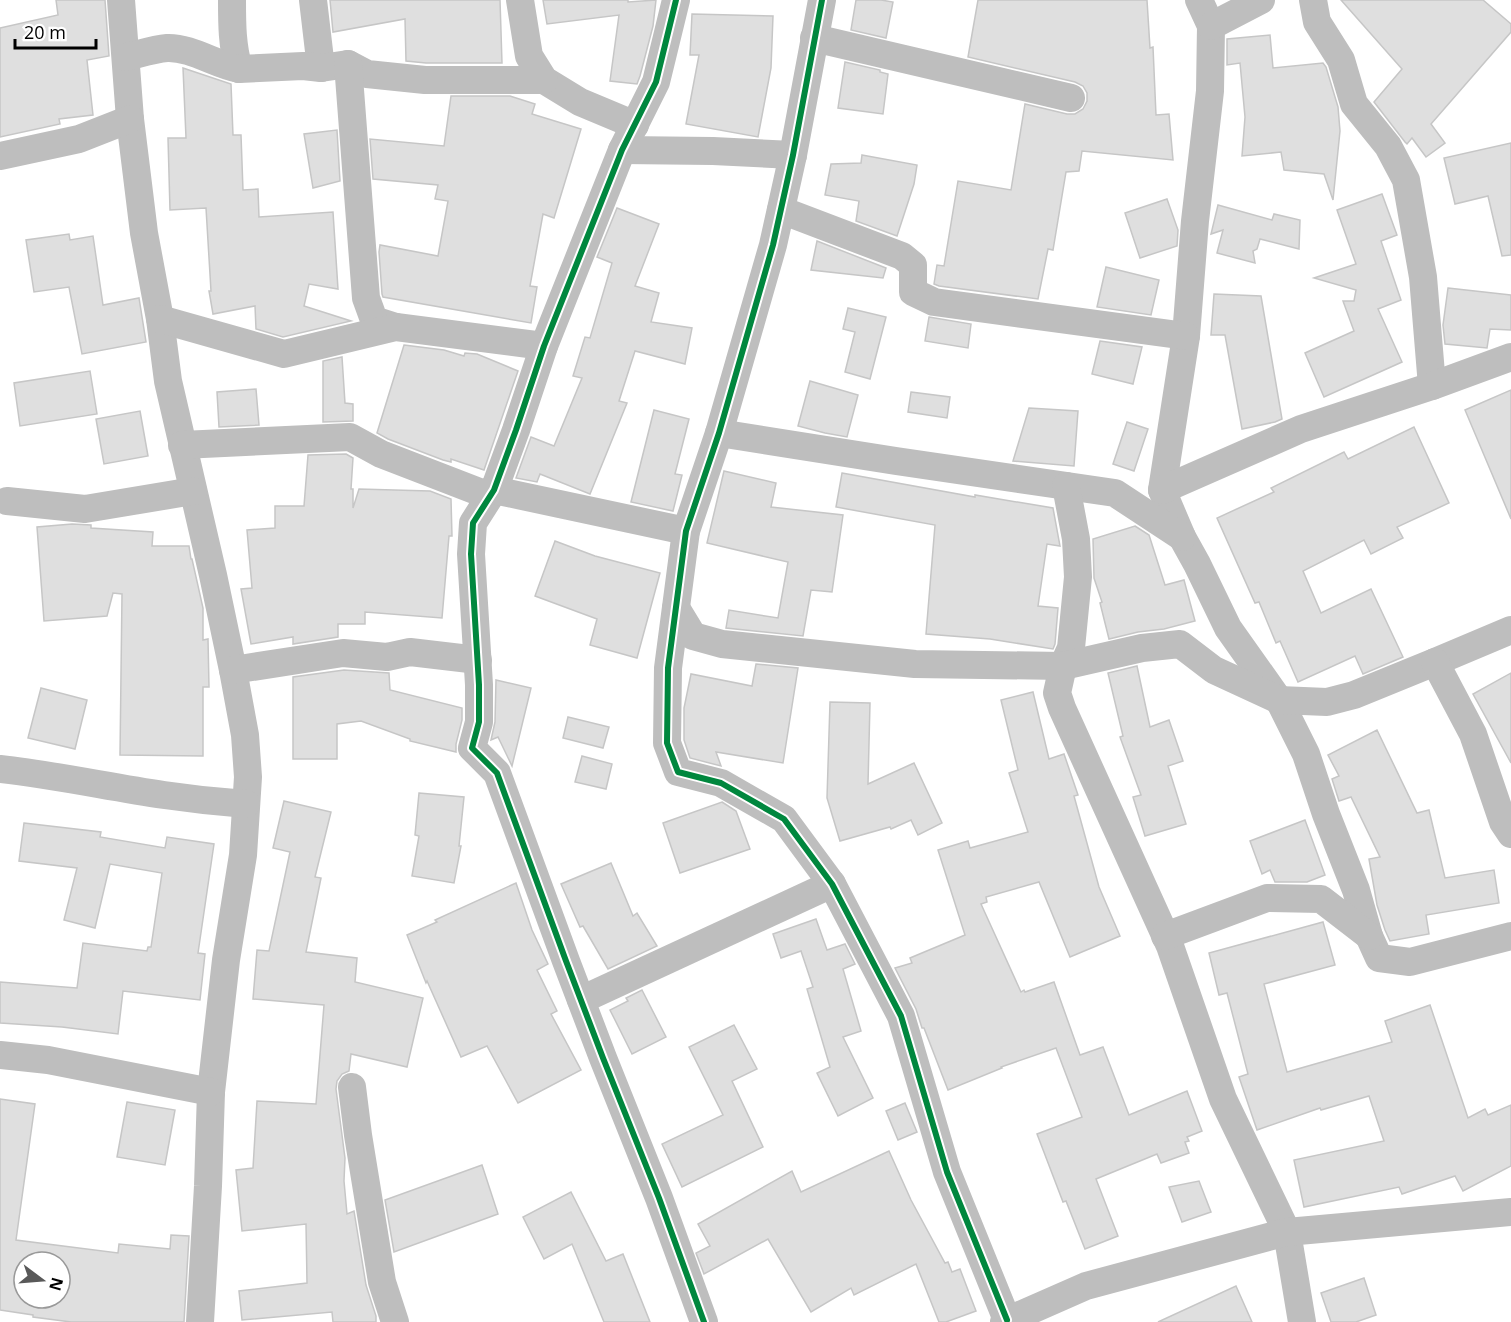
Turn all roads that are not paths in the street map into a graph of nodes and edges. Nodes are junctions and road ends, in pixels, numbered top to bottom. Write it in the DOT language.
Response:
graph roads {
  1 [pos="121,0"];
  2 [pos="232,0"];
  3 [pos="314,0"];
  4 [pos="520,0"];
  5 [pos="676,0"];
  6 [pos="822,0"];
  7 [pos="1199,0"];
  8 [pos="1261,0"];
  9 [pos="1313,0"];
  10 [pos="1211,27"];
  11 [pos="814,38"];
  12 [pos="126,57"];
  13 [pos="334,66"];
  14 [pos="239,69"];
  15 [pos="544,80"];
  16 [pos="1071,98"];
  17 [pos="130,119"];
  18 [pos="628,137"];
  19 [pos="793,155"];
  20 [pos="0,156"];
  21 [pos="781,210"];
  22 [pos="160,319"];
  23 [pos="396,327"];
  24 [pos="1186,336"];
  25 [pos="544,346"];
  26 [pos="1511,357"];
  27 [pos="1432,386"];
  28 [pos="719,433"];
  29 [pos="182,445"];
  30 [pos="1066,486"];
  31 [pos="494,490"];
  32 [pos="1162,490"];
  33 [pos="193,491"];
  34 [pos="7,501"];
  35 [pos="686,531"];
  36 [pos="1182,537"];
  37 [pos="676,608"];
  38 [pos="1511,630"];
  39 [pos="477,660"];
  40 [pos="1435,662"];
  41 [pos="1063,666"];
  42 [pos="233,670"];
  43 [pos="1279,700"];
  44 [pos="0,769"];
  45 [pos="246,804"];
  46 [pos="1511,834"];
  47 [pos="832,884"];
  48 [pos="1165,936"];
  49 [pos="1369,936"];
  50 [pos="1511,936"];
  51 [pos="581,1000"];
  52 [pos="0,1055"];
  53 [pos="352,1087"];
  54 [pos="210,1092"];
  55 [pos="1511,1212"];
  56 [pos="1287,1232"];
  57 [pos="1005,1321"];
  58 [pos="200,1322"];
  59 [pos="395,1322"];
  60 [pos="704,1322"];
  61 [pos="1302,1322"];
  1 -- 12 [label="street"];
  2 -- 14 [label="street"];
  3 -- 13 [label="street"];
  4 -- 15 [label="street"];
  5 -- 18 [label="street"];
  6 -- 11 [label="street"];
  7 -- 10 [label="street"];
  8 -- 10 [label="street"];
  9 -- 27 [label="street"];
  10 -- 24 [label="street"];
  11 -- 16 [label="street"];
  11 -- 19 [label="street"];
  12 -- 14 [label="street"];
  12 -- 17 [label="street"];
  13 -- 14 [label="street"];
  13 -- 15 [label="street"];
  13 -- 23 [label="street"];
  15 -- 18 [label="street"];
  17 -- 20 [label="street"];
  17 -- 22 [label="street"];
  18 -- 19 [label="street"];
  18 -- 25 [label="street"];
  19 -- 21 [label="street"];
  21 -- 24 [label="street"];
  21 -- 28 [label="street"];
  22 -- 23 [label="street"];
  22 -- 29 [label="street"];
  23 -- 25 [label="street"];
  24 -- 32 [label="street"];
  25 -- 31 [label="street"];
  26 -- 27 [label="street"];
  27 -- 32 [label="street"];
  28 -- 30 [label="street"];
  28 -- 35 [label="street"];
  29 -- 31 [label="street"];
  29 -- 33 [label="street"];
  30 -- 36 [label="street"];
  30 -- 41 [label="street"];
  31 -- 35 [label="street"];
  31 -- 39 [label="street"];
  32 -- 36 [label="street"];
  33 -- 34 [label="street"];
  33 -- 42 [label="street"];
  35 -- 37 [label="street"];
  36 -- 43 [label="street"];
  37 -- 41 [label="street"];
  37 -- 47 [label="street"];
  38 -- 40 [label="street"];
  39 -- 42 [label="street"];
  39 -- 51 [label="street"];
  40 -- 43 [label="street"];
  40 -- 46 [label="street"];
  41 -- 43 [label="street"];
  41 -- 48 [label="street"];
  42 -- 45 [label="street"];
  43 -- 49 [label="street"];
  44 -- 45 [label="street"];
  45 -- 54 [label="street"];
  47 -- 51 [label="street"];
  47 -- 57 [label="street"];
  48 -- 49 [label="street"];
  48 -- 56 [label="street"];
  49 -- 50 [label="street"];
  51 -- 60 [label="street"];
  52 -- 54 [label="street"];
  53 -- 59 [label="street"];
  54 -- 58 [label="street"];
  55 -- 56 [label="street"];
  56 -- 57 [label="street"];
  56 -- 61 [label="street"];
}
